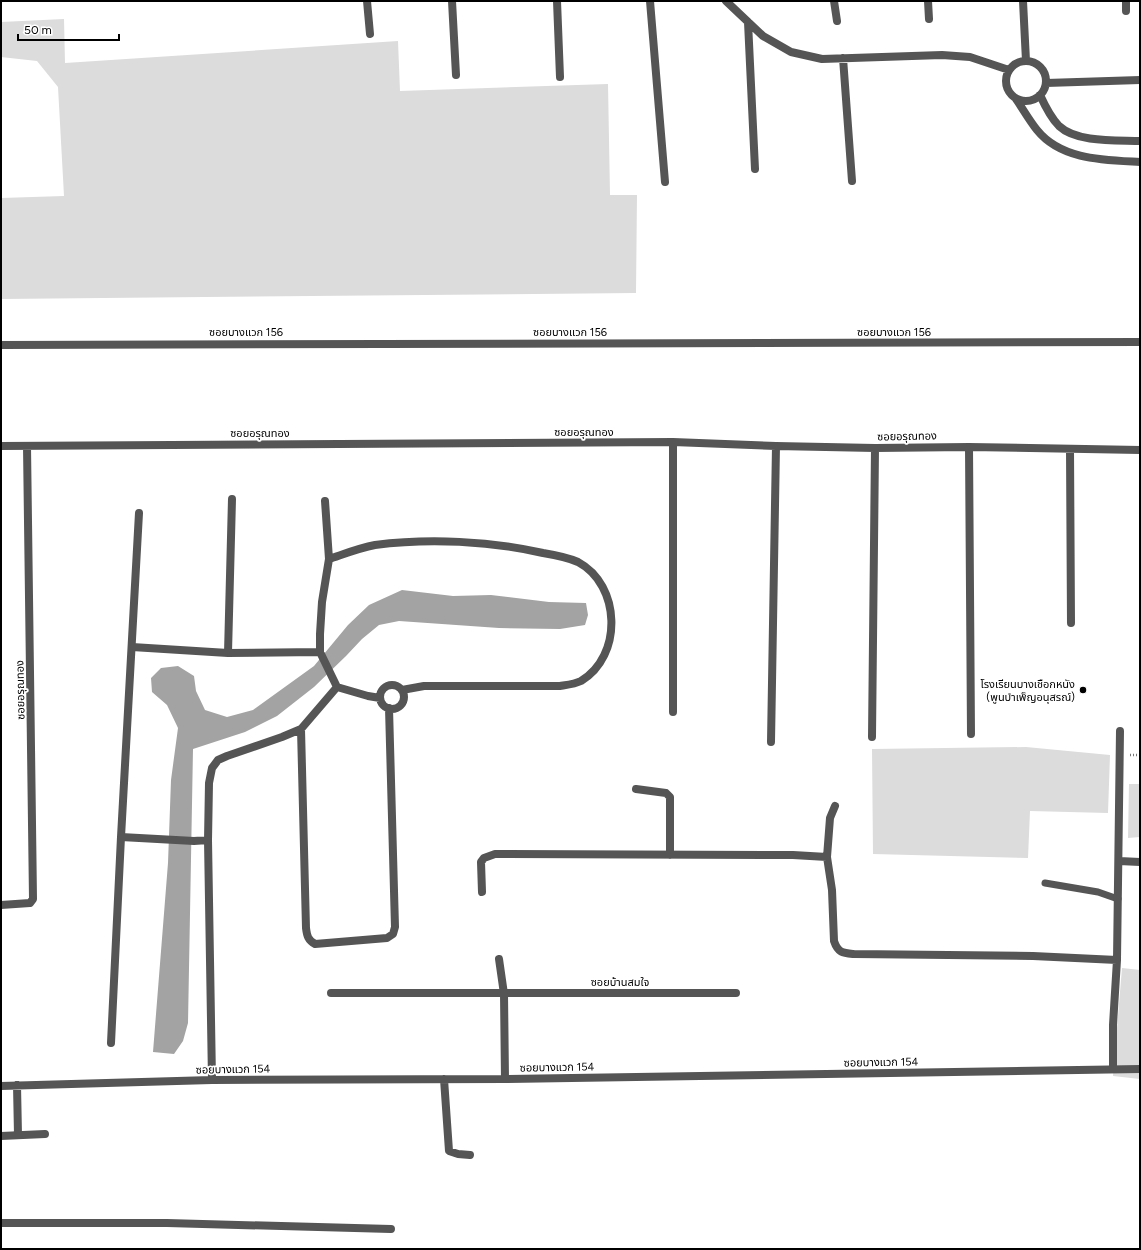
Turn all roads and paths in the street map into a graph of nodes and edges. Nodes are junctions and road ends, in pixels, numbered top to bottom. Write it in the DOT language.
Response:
graph roads {
  1 [pos="367,1"];
  2 [pos="452,1"];
  3 [pos="557,1"];
  4 [pos="650,1"];
  5 [pos="726,1"];
  6 [pos="834,1"];
  7 [pos="928,1"];
  8 [pos="1023,1"];
  9 [pos="1126,1"];
  10 [pos="1126,10"];
  11 [pos="929,19"];
  12 [pos="836,21"];
  13 [pos="748,22"];
  14 [pos="370,34"];
  15 [pos="842,58"];
  16 [pos="1026,61"];
  17 [pos="1009,70"];
  18 [pos="456,75"];
  19 [pos="560,76"];
  20 [pos="1140,80"];
  21 [pos="1046,83"];
  22 [pos="1040,95"];
  23 [pos="1016,99"];
  24 [pos="1140,141"];
  25 [pos="1140,162"];
  26 [pos="754,169"];
  27 [pos="852,181"];
  28 [pos="665,182"];
  29 [pos="1140,342"];
  30 [pos="1,345"];
  31 [pos="673,442"];
  32 [pos="1,446"];
  33 [pos="27,446"];
  34 [pos="776,446"];
  35 [pos="969,446"];
  36 [pos="875,448"];
  37 [pos="1070,449"];
  38 [pos="1140,450"];
  39 [pos="232,499"];
  40 [pos="325,500"];
  41 [pos="139,513"];
  42 [pos="329,559"];
  43 [pos="1071,623"];
  44 [pos="132,647"];
  45 [pos="228,653"];
  46 [pos="321,653"];
  47 [pos="337,687"];
  48 [pos="402,690"];
  49 [pos="380,698"];
  50 [pos="389,708"];
  51 [pos="673,712"];
  52 [pos="301,729"];
  53 [pos="1120,731"];
  54 [pos="971,734"];
  55 [pos="872,737"];
  56 [pos="771,742"];
  57 [pos="636,789"];
  58 [pos="835,806"];
  59 [pos="121,837"];
  60 [pos="208,840"];
  61 [pos="670,855"];
  62 [pos="828,857"];
  63 [pos="1119,861"];
  64 [pos="1140,862"];
  65 [pos="1045,883"];
  66 [pos="482,892"];
  67 [pos="1118,899"];
  68 [pos="1,905"];
  69 [pos="499,959"];
  70 [pos="1117,960"];
  71 [pos="331,993"];
  72 [pos="736,993"];
  73 [pos="504,994"];
  74 [pos="111,1043"];
  75 [pos="1113,1069"];
  76 [pos="1140,1069"];
  77 [pos="444,1079"];
  78 [pos="505,1079"];
  79 [pos="212,1080"];
  80 [pos="17,1085"];
  81 [pos="1,1086"];
  82 [pos="45,1134"];
  83 [pos="18,1135"];
  84 [pos="1,1136"];
  85 [pos="470,1155"];
  86 [pos="1,1223"];
  87 [pos="391,1229"];
  1 -- 14 [label="street"];
  2 -- 18 [label="street"];
  3 -- 19 [label="street"];
  4 -- 28 [label="street"];
  5 -- 13 [label="street"];
  6 -- 12 [label="street"];
  7 -- 11 [label="street"];
  8 -- 16 [label="street"];
  9 -- 10 [label="street"];
  13 -- 15 [label="street"];
  13 -- 26 [label="street"];
  15 -- 17 [label="street"];
  15 -- 27 [label="street"];
  16 -- 17 [label="street"];
  16 -- 21 [label="street"];
  17 -- 23 [label="street"];
  20 -- 21 [label="street"];
  21 -- 22 [label="street"];
  22 -- 23 [label="street"];
  22 -- 24 [label="street"];
  23 -- 25 [label="street"];
  29 -- 30 [label="street, ซอยบางแวก 156"];
  31 -- 33 [label="street, ซอยอรุณทอง"];
  31 -- 34 [label="street, ซอยอรุณทอง"];
  31 -- 51 [label="street"];
  32 -- 33 [label="street, ซอยอรุณทอง"];
  33 -- 68 [label="street, ซอยอรุณทอง"];
  34 -- 36 [label="street, ซอยอรุณทอง"];
  34 -- 56 [label="street"];
  35 -- 36 [label="street, ซอยอรุณทอง"];
  35 -- 37 [label="street, ซอยอรุณทอง"];
  35 -- 54 [label="street"];
  36 -- 55 [label="street"];
  37 -- 38 [label="street, ซอยอรุณทอง"];
  37 -- 43 [label="street"];
  39 -- 45 [label="street"];
  40 -- 42 [label="street"];
  41 -- 44 [label="street"];
  42 -- 46 [label="street"];
  42 -- 48 [label="street"];
  44 -- 45 [label="street"];
  44 -- 59 [label="street"];
  45 -- 46 [label="street"];
  46 -- 47 [label="street"];
  47 -- 49 [label="street"];
  47 -- 52 [label="street"];
  48 -- 49 [label="street"];
  48 -- 50 [label="street"];
  49 -- 50 [label="street"];
  50 -- 52 [label="street"];
  52 -- 60 [label="street"];
  53 -- 63 [label="street"];
  57 -- 61 [label="street"];
  58 -- 62 [label="street"];
  59 -- 60 [label="street"];
  59 -- 74 [label="street"];
  60 -- 79 [label="street"];
  61 -- 62 [label="street"];
  61 -- 66 [label="street"];
  62 -- 70 [label="street"];
  63 -- 64 [label="street"];
  63 -- 67 [label="street"];
  65 -- 67 [label="lane"];
  67 -- 70 [label="street"];
  69 -- 73 [label="street"];
  70 -- 75 [label="street"];
  71 -- 73 [label="street, ซอยบ้านสมใจ"];
  72 -- 73 [label="street, ซอยบ้านสมใจ"];
  73 -- 78 [label="street"];
  75 -- 76 [label="street, ซอยบางแวก 154"];
  75 -- 78 [label="street, ซอยบางแวก 154"];
  77 -- 78 [label="street, ซอยบางแวก 154"];
  77 -- 79 [label="street, ซอยบางแวก 154"];
  77 -- 85 [label="street"];
  79 -- 80 [label="street, ซอยบางแวก 154"];
  80 -- 81 [label="street, ซอยบางแวก 154"];
  80 -- 83 [label="street"];
  82 -- 83 [label="street"];
  83 -- 84 [label="street"];
  86 -- 87 [label="street"];
}
